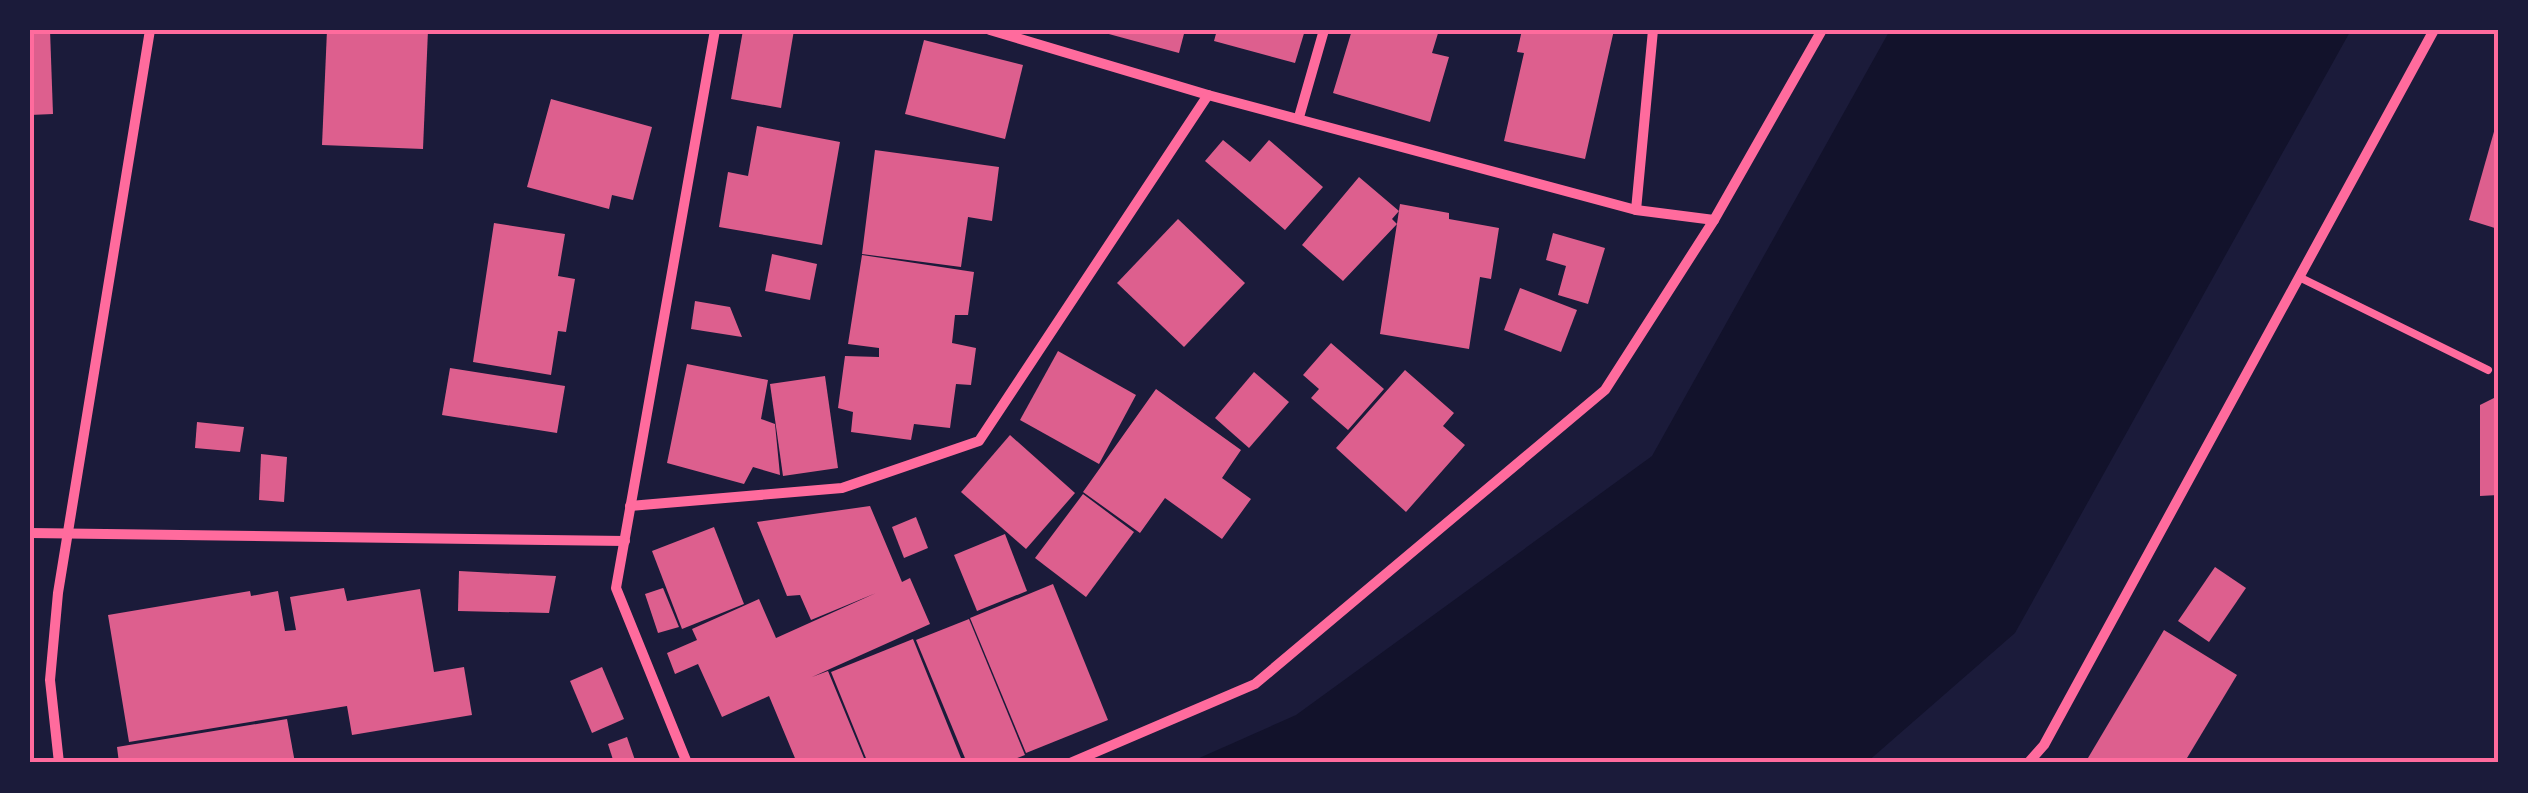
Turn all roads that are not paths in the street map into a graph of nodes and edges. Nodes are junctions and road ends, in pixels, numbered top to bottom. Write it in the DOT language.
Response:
graph roads {
  1 [pos="150,30"];
  2 [pos="715,30"];
  3 [pos="990,30"];
  4 [pos="1324,30"];
  5 [pos="1653,30"];
  6 [pos="1822,30"];
  7 [pos="2434,30"];
  8 [pos="1208,95"];
  9 [pos="1300,118"];
  10 [pos="1636,210"];
  11 [pos="1714,220"];
  12 [pos="2299,277"];
  13 [pos="2488,370"];
  14 [pos="630,506"];
  15 [pos="30,533"];
  16 [pos="68,534"];
  17 [pos="624,540"];
  18 [pos="59,763"];
  19 [pos="687,763"];
  20 [pos="1070,763"];
  21 [pos="2028,763"];
  1 -- 16 [label="street"];
  2 -- 14 [label="street"];
  3 -- 8 [label="street"];
  4 -- 9 [label="street"];
  5 -- 10 [label="street"];
  6 -- 11 [label="street"];
  7 -- 12 [label="street"];
  8 -- 9 [label="street"];
  8 -- 14 [label="street"];
  9 -- 10 [label="street"];
  10 -- 11 [label="street"];
  11 -- 20 [label="street"];
  12 -- 13 [label="lane"];
  12 -- 21 [label="street"];
  14 -- 17 [label="street"];
  15 -- 16 [label="street"];
  16 -- 17 [label="street"];
  16 -- 18 [label="street"];
  17 -- 19 [label="street"];
}
